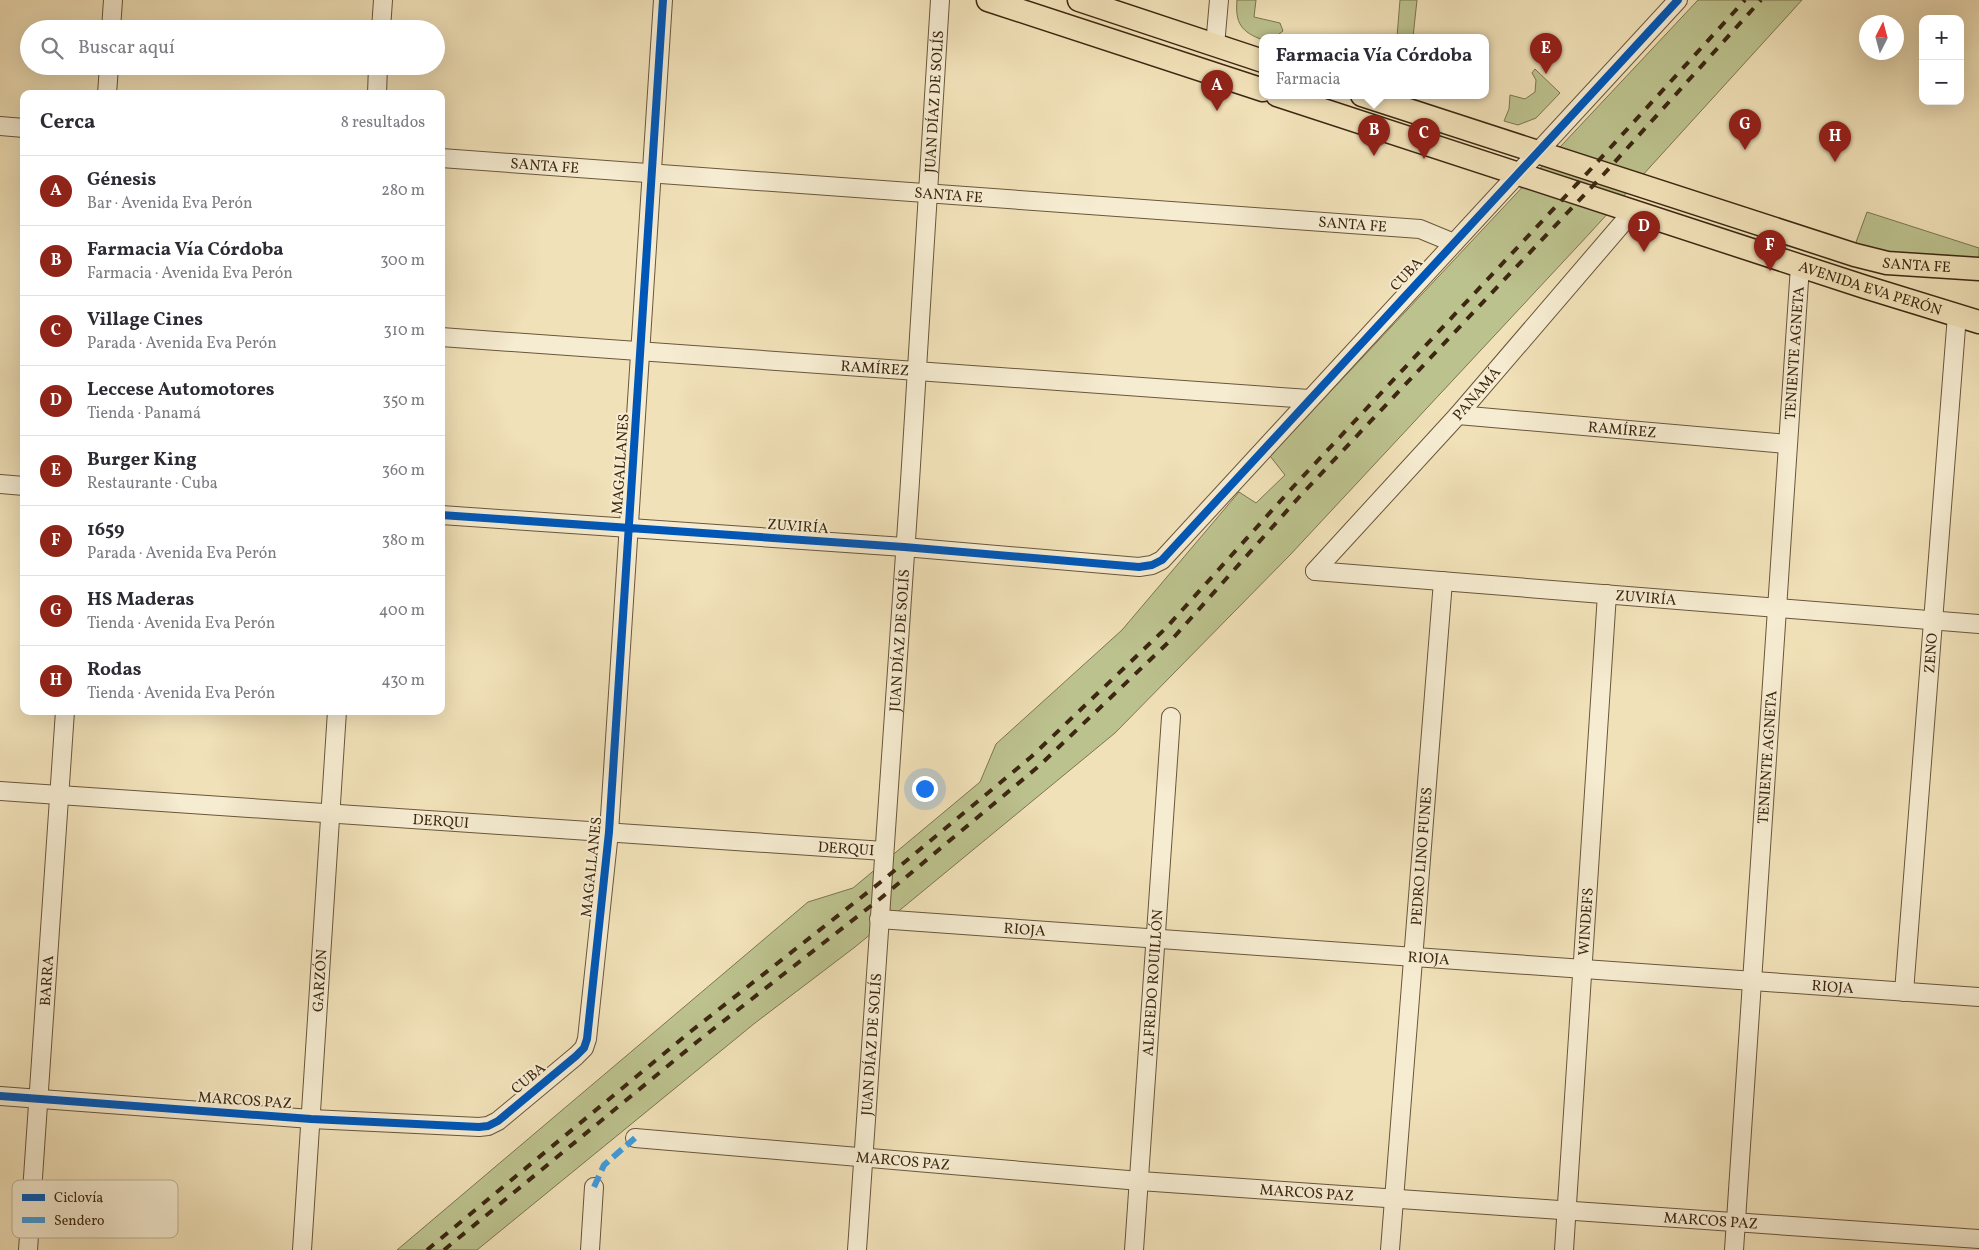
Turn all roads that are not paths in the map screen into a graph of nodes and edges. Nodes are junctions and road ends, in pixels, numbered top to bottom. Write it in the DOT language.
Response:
graph roads {
  1 [pos="113,0"];
  2 [pos="383,0"];
  3 [pos="663,0"];
  4 [pos="940,0"];
  5 [pos="988,0"];
  6 [pos="1079,0"];
  7 [pos="1219,0"];
  8 [pos="1678,0"];
  9 [pos="112,20"];
  10 [pos="382,20"];
  11 [pos="1216,46"];
  12 [pos="1259,60"];
  13 [pos="108,75"];
  14 [pos="378,75"];
  15 [pos="1259,89"];
  16 [pos="107,90"];
  17 [pos="377,90"];
  18 [pos="1289,99"];
  19 [pos="1374,99"];
  20 [pos="0,126"];
  21 [pos="20,128"];
  22 [pos="1537,153"];
  23 [pos="445,158"];
  24 [pos="652,173"];
  25 [pos="1517,174"];
  26 [pos="929,194"];
  27 [pos="1633,211"];
  28 [pos="1454,243"];
  29 [pos="1855,256"];
  30 [pos="1800,266"];
  31 [pos="1979,269"];
  32 [pos="1957,315"];
  33 [pos="1979,322"];
  34 [pos="445,337"];
  35 [pos="641,351"];
  36 [pos="918,371"];
  37 [pos="1309,399"];
  38 [pos="1458,415"];
  39 [pos="1787,444"];
  40 [pos="0,484"];
  41 [pos="20,486"];
  42 [pos="445,515"];
  43 [pos="630,528"];
  44 [pos="904,548"];
  45 [pos="1152,565"];
  46 [pos="1315,571"];
  47 [pos="1443,581"];
  48 [pos="1607,594"];
  49 [pos="1776,608"];
  50 [pos="1933,620"];
  51 [pos="1979,624"];
  52 [pos="65,715"];
  53 [pos="337,715"];
  54 [pos="1171,717"];
  55 [pos="0,791"];
  56 [pos="60,795"];
  57 [pos="331,814"];
  58 [pos="609,832"];
  59 [pos="884,851"];
  60 [pos="879,919"];
  61 [pos="1154,938"];
  62 [pos="1413,956"];
  63 [pos="1582,968"];
  64 [pos="1751,981"];
  65 [pos="1904,992"];
  66 [pos="1979,997"];
  67 [pos="584,1048"];
  68 [pos="0,1096"];
  69 [pos="38,1099"];
  70 [pos="311,1119"];
  71 [pos="488,1126"];
  72 [pos="634,1138"];
  73 [pos="863,1157"];
  74 [pos="33,1180"];
  75 [pos="1140,1181"];
  76 [pos="594,1187"];
  77 [pos="1394,1199"];
  78 [pos="1567,1211"];
  79 [pos="1736,1222"];
  80 [pos="1979,1239"];
  81 [pos="302,1250"];
  82 [pos="590,1250"];
  83 [pos="856,1250"];
  84 [pos="1134,1250"];
  85 [pos="1390,1250"];
  86 [pos="1564,1250"];
  87 [pos="1734,1250"];
  1 -- 9 [label="street"];
  2 -- 10 [label="street"];
  3 -- 24 [label="street, MAGALLANES"];
  4 -- 26 [label="street, JUAN DÍAZ DE SOLÍS"];
  5 -- 15 [label="main road"];
  6 -- 11 [label="main road"];
  7 -- 11 [label="street"];
  8 -- 22 [label="street, CUBA"];
  11 -- 12 [label="main road"];
  13 -- 16 [label="street"];
  14 -- 17 [label="street"];
  18 -- 25 [label="main road, AVENIDA EVA PERÓN"];
  19 -- 22 [label="main road, AVENIDA EVA PERÓN"];
  20 -- 21 [label="street"];
  22 -- 25 [label="street, CUBA"];
  22 -- 29 [label="main road, AVENIDA EVA PERÓN"];
  23 -- 24 [label="street, SANTA FE"];
  24 -- 26 [label="street, SANTA FE"];
  24 -- 35 [label="street, MAGALLANES"];
  25 -- 27 [label="main road, AVENIDA EVA PERÓN"];
  25 -- 28 [label="street, CUBA"];
  26 -- 28 [label="street, SANTA FE"];
  26 -- 36 [label="street, JUAN DÍAZ DE SOLÍS"];
  27 -- 30 [label="main road, AVENIDA EVA PERÓN"];
  27 -- 38 [label="street, PANAMÁ"];
  28 -- 37 [label="street, CUBA"];
  29 -- 31 [label="main road, SANTA FE"];
  30 -- 32 [label="main road, AVENIDA EVA PERÓN"];
  30 -- 39 [label="street, TENIENTE AGNETA"];
  32 -- 33 [label="main road, AVENIDA EVA PERÓN"];
  32 -- 50 [label="street, ZENO"];
  34 -- 35 [label="street, RAMÍREZ"];
  35 -- 36 [label="street, RAMÍREZ"];
  35 -- 43 [label="street, MAGALLANES"];
  36 -- 37 [label="street, RAMÍREZ"];
  36 -- 44 [label="street, JUAN DÍAZ DE SOLÍS"];
  37 -- 45 [label="street, CUBA"];
  38 -- 39 [label="street, RAMÍREZ"];
  38 -- 46 [label="street, PANAMÁ"];
  39 -- 49 [label="street, TENIENTE AGNETA"];
  40 -- 41 [label="street"];
  42 -- 43 [label="street, ZUVIRÍA"];
  43 -- 44 [label="street, ZUVIRÍA"];
  43 -- 58 [label="street, MAGALLANES"];
  44 -- 45 [label="street, ZUVIRÍA"];
  44 -- 59 [label="street, JUAN DÍAZ DE SOLÍS"];
  46 -- 47 [label="street, ZUVIRÍA"];
  47 -- 48 [label="street, ZUVIRÍA"];
  47 -- 62 [label="street, PEDRO LINO FUNES"];
  48 -- 49 [label="street, ZUVIRÍA"];
  48 -- 63 [label="street, WINDEFS"];
  49 -- 50 [label="street, ZUVIRÍA"];
  49 -- 64 [label="street, TENIENTE AGNETA"];
  50 -- 51 [label="street, ZUVIRÍA"];
  50 -- 65 [label="street, ZENO"];
  52 -- 56 [label="street, BARRA"];
  53 -- 57 [label="street, GARZÓN"];
  54 -- 61 [label="street, ALFREDO ROUILLÓN"];
  55 -- 56 [label="street, DERQUI"];
  56 -- 57 [label="street, DERQUI"];
  56 -- 69 [label="street, BARRA"];
  57 -- 58 [label="street, DERQUI"];
  57 -- 70 [label="street, GARZÓN"];
  58 -- 59 [label="street, DERQUI"];
  58 -- 67 [label="street, MAGALLANES"];
  59 -- 60 [label="street, JUAN DÍAZ DE SOLÍS"];
  60 -- 61 [label="street, RIOJA"];
  60 -- 73 [label="street, JUAN DÍAZ DE SOLÍS"];
  61 -- 62 [label="street, RIOJA"];
  61 -- 75 [label="street, ALFREDO ROUILLÓN"];
  62 -- 63 [label="street, RIOJA"];
  62 -- 77 [label="street, PEDRO LINO FUNES"];
  63 -- 64 [label="street, RIOJA"];
  63 -- 78 [label="street, WINDEFS"];
  64 -- 65 [label="street, RIOJA"];
  64 -- 79 [label="street, TENIENTE AGNETA"];
  65 -- 66 [label="street, RIOJA"];
  67 -- 71 [label="street, CUBA"];
  68 -- 69 [label="street, MARCOS PAZ"];
  69 -- 70 [label="street, MARCOS PAZ"];
  69 -- 74 [label="street, BARRA"];
  70 -- 71 [label="street, MARCOS PAZ"];
  70 -- 81 [label="street, GARZÓN"];
  72 -- 73 [label="street, MARCOS PAZ"];
  73 -- 75 [label="street, MARCOS PAZ"];
  73 -- 83 [label="street, JUAN DÍAZ DE SOLÍS"];
  75 -- 77 [label="street, MARCOS PAZ"];
  75 -- 84 [label="street, ALFREDO ROUILLÓN"];
  76 -- 82 [label="street"];
  77 -- 78 [label="street, MARCOS PAZ"];
  77 -- 85 [label="street, PEDRO LINO FUNES"];
  78 -- 79 [label="street, MARCOS PAZ"];
  78 -- 86 [label="street, WINDEFS"];
  79 -- 80 [label="street, MARCOS PAZ"];
  79 -- 87 [label="street, TENIENTE AGNETA"];
}
